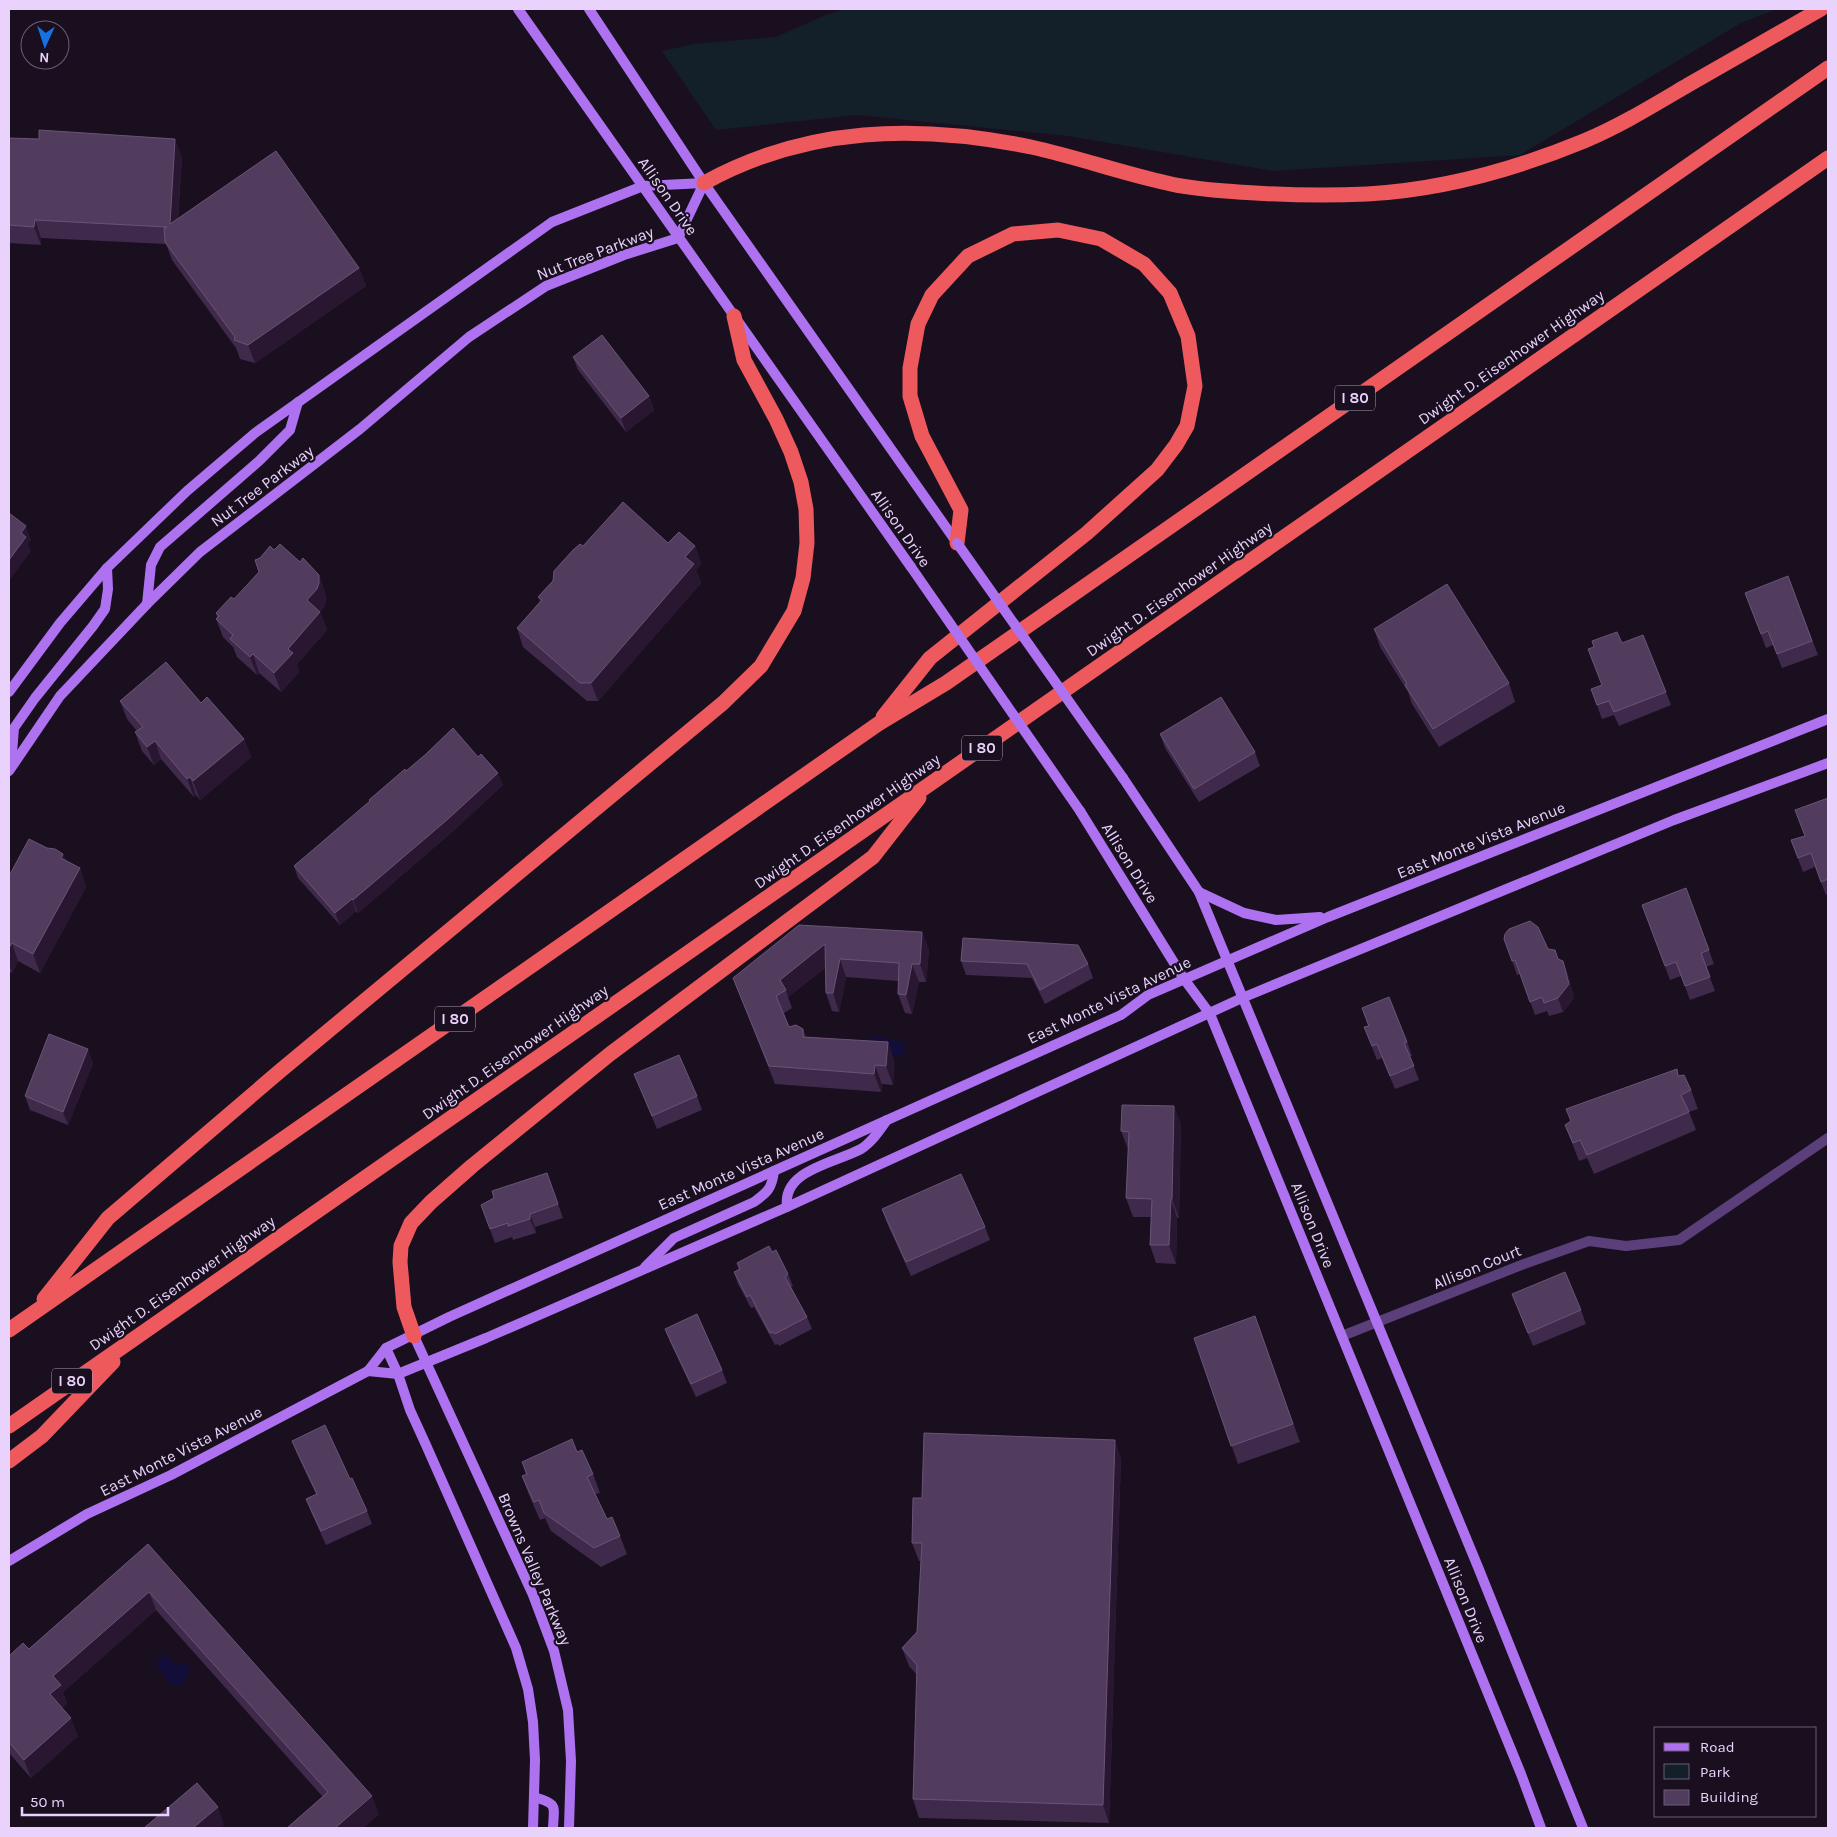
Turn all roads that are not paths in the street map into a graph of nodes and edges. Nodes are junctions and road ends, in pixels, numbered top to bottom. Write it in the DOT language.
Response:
graph roads {
  1 [pos="518,9"];
  2 [pos="589,9"];
  3 [pos="1821,9"];
  4 [pos="1828,68"];
  5 [pos="1828,158"];
  6 [pos="704,183"];
  7 [pos="643,186"];
  8 [pos="678,238"];
  9 [pos="734,316"];
  10 [pos="298,402"];
  11 [pos="957,544"];
  12 [pos="107,568"];
  13 [pos="147,604"];
  14 [pos="9,692"];
  15 [pos="1828,719"];
  16 [pos="878,724"];
  17 [pos="1828,763"];
  18 [pos="10,769"];
  19 [pos="929,785"];
  20 [pos="1199,892"];
  21 [pos="1328,917"];
  22 [pos="1227,961"];
  23 [pos="1184,979"];
  24 [pos="1242,998"];
  25 [pos="1210,1014"];
  26 [pos="888,1119"];
  27 [pos="1828,1138"];
  28 [pos="774,1171"];
  29 [pos="787,1207"];
  30 [pos="643,1270"];
  31 [pos="33,1313"];
  32 [pos="1376,1322"];
  33 [pos="9,1330"];
  34 [pos="414,1336"];
  35 [pos="1342,1336"];
  36 [pos="136,1337"];
  37 [pos="386,1348"];
  38 [pos="426,1361"];
  39 [pos="368,1371"];
  40 [pos="398,1374"];
  41 [pos="9,1426"];
  42 [pos="9,1462"];
  43 [pos="9,1561"];
  44 [pos="534,1797"];
  45 [pos="533,1828"];
  46 [pos="554,1828"];
  47 [pos="569,1828"];
  48 [pos="1541,1828"];
  49 [pos="1583,1828"];
  1 -- 7 [label="main road, Allison Drive"];
  2 -- 6 [label="main road, Allison Drive"];
  3 -- 6 [label="highway"];
  4 -- 16 [label="highway, I 80"];
  5 -- 19 [label="highway, Dwight D. Eisenhower Highway / I 80"];
  6 -- 7 [label="main road"];
  6 -- 8 [label="main road, Nut Tree Parkway"];
  6 -- 11 [label="main road, Allison Drive"];
  7 -- 8 [label="main road, Allison Drive"];
  7 -- 10 [label="main road"];
  8 -- 9 [label="main road, Allison Drive"];
  8 -- 13 [label="main road, Nut Tree Parkway"];
  9 -- 23 [label="main road, Allison Drive, bridge"];
  9 -- 31 [label="highway"];
  10 -- 12 [label="main road"];
  10 -- 13 [label="main road"];
  11 -- 16 [label="highway"];
  11 -- 20 [label="main road, Allison Drive, bridge"];
  12 -- 14 [label="main road"];
  12 -- 18 [label="main road"];
  13 -- 18 [label="main road, Nut Tree Parkway"];
  15 -- 21 [label="main road, East Monte Vista Avenue"];
  16 -- 31 [label="highway, I 80"];
  17 -- 24 [label="main road"];
  19 -- 34 [label="highway"];
  19 -- 36 [label="highway, Dwight D. Eisenhower Highway / I 80"];
  20 -- 21 [label="main road"];
  20 -- 22 [label="main road, Allison Drive"];
  21 -- 22 [label="main road, East Monte Vista Avenue"];
  22 -- 23 [label="main road, East Monte Vista Avenue"];
  22 -- 24 [label="main road, Allison Drive"];
  23 -- 25 [label="main road, Allison Drive"];
  23 -- 26 [label="main road, East Monte Vista Avenue"];
  24 -- 25 [label="main road"];
  24 -- 32 [label="main road, Allison Drive"];
  25 -- 29 [label="main road"];
  25 -- 35 [label="main road, Allison Drive"];
  26 -- 28 [label="main road, East Monte Vista Avenue"];
  26 -- 29 [label="main road"];
  27 -- 32 [label="street, Allison Court"];
  28 -- 30 [label="main road"];
  28 -- 34 [label="main road, East Monte Vista Avenue"];
  29 -- 30 [label="main road"];
  30 -- 38 [label="main road"];
  31 -- 33 [label="highway, I 80"];
  32 -- 35 [label="street, Allison Court"];
  32 -- 49 [label="main road, Allison Drive"];
  34 -- 37 [label="main road, East Monte Vista Avenue"];
  34 -- 38 [label="main road, Browns Valley Parkway"];
  35 -- 48 [label="main road, Allison Drive"];
  36 -- 41 [label="highway, Dwight D. Eisenhower Highway / I 80"];
  36 -- 42 [label="highway"];
  37 -- 39 [label="main road, East Monte Vista Avenue"];
  37 -- 40 [label="main road"];
  38 -- 40 [label="main road"];
  38 -- 47 [label="main road, Browns Valley Parkway"];
  39 -- 40 [label="main road"];
  39 -- 43 [label="main road, East Monte Vista Avenue"];
  40 -- 44 [label="main road"];
  44 -- 45 [label="main road"];
  44 -- 46 [label="main road"];
}
